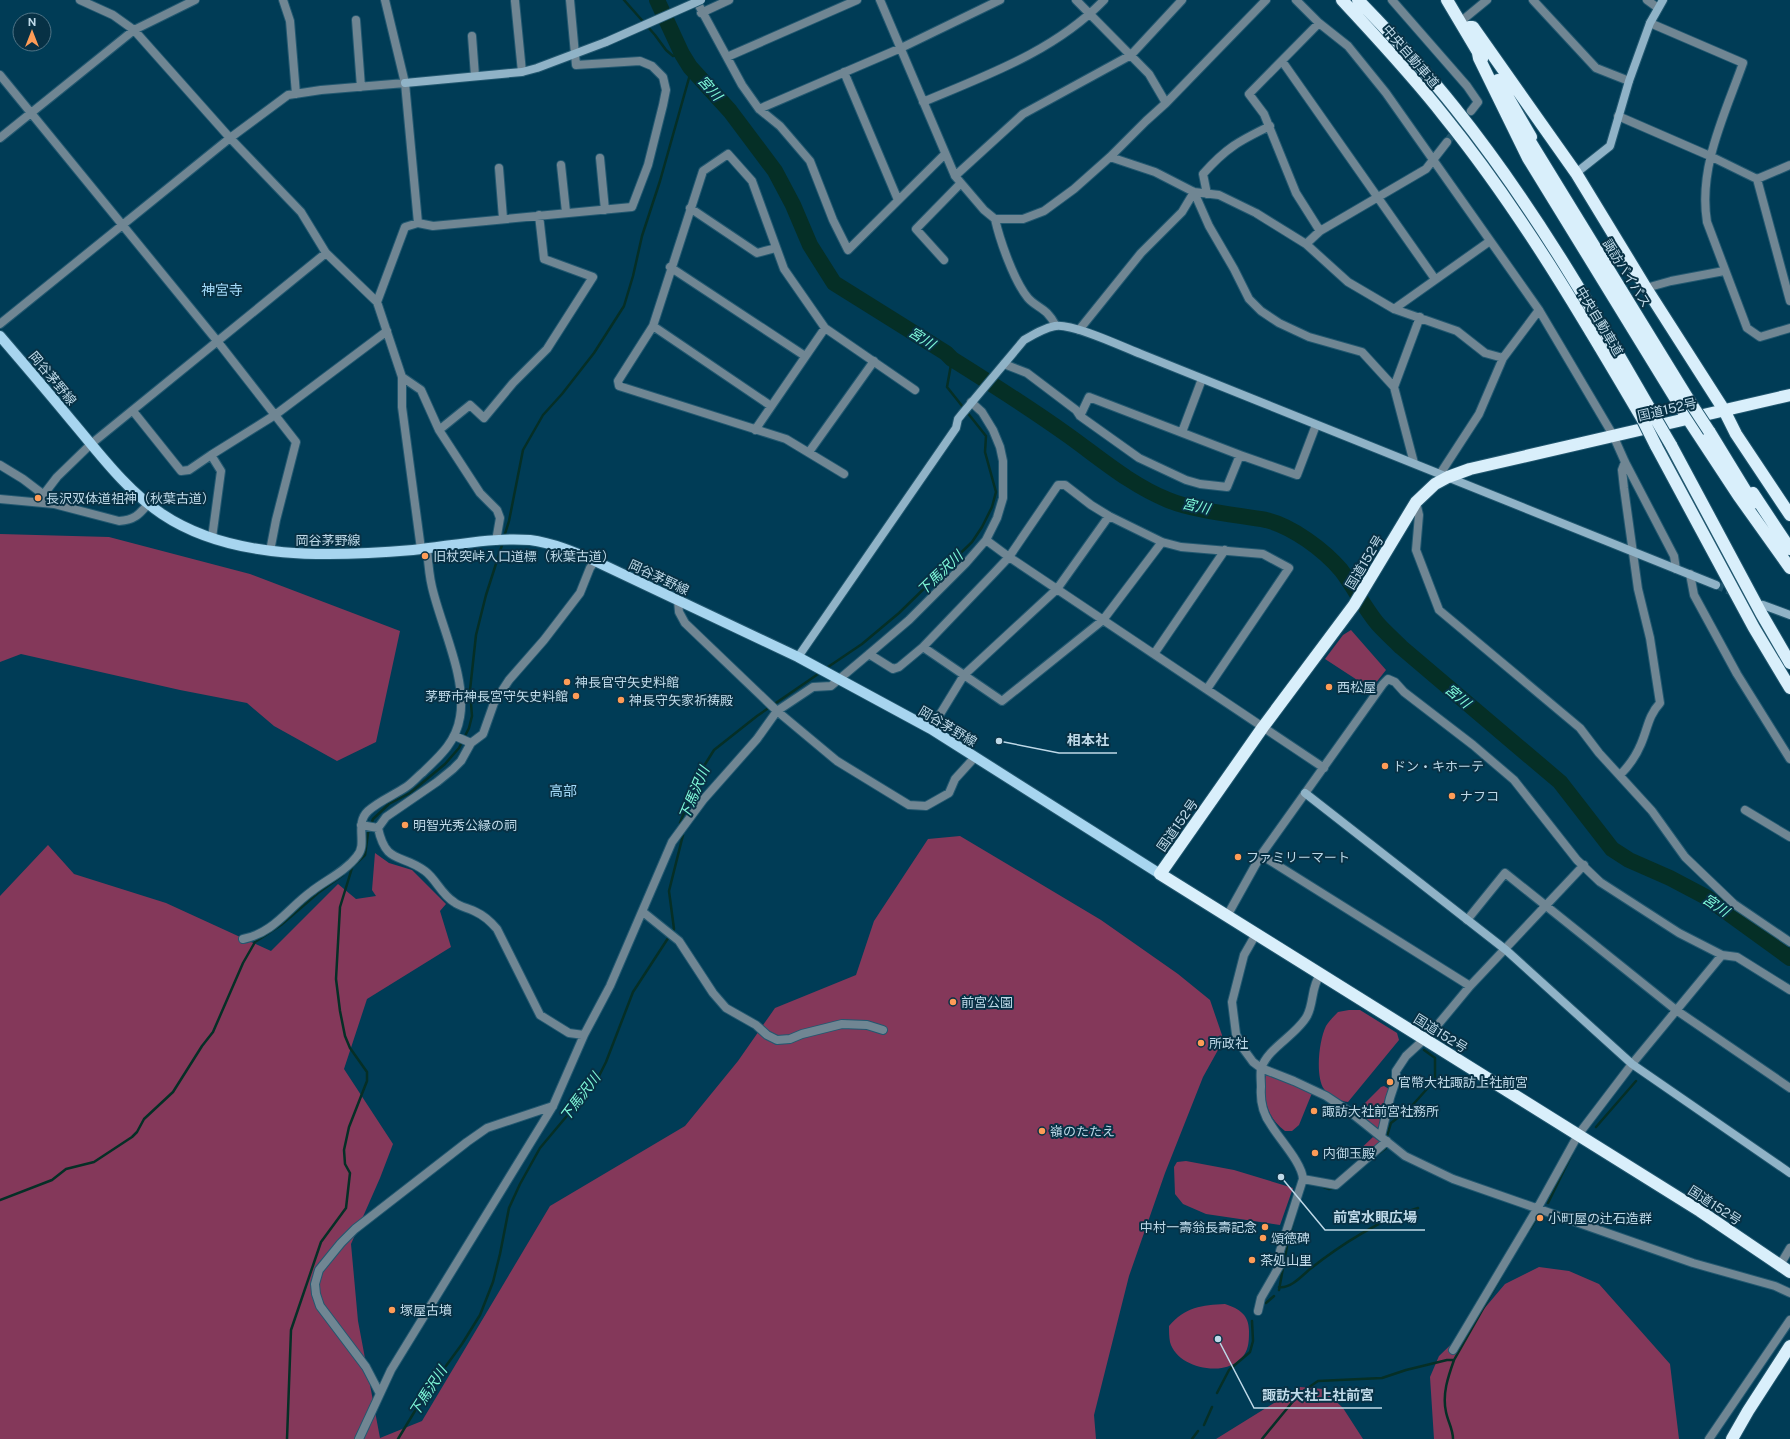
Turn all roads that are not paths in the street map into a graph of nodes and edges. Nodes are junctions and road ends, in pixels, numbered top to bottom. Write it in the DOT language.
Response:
graph roads {
  1 [pos="80,0"];
  2 [pos="195,0"];
  3 [pos="283,0"];
  4 [pos="385,0"];
  5 [pos="570,0"];
  6 [pos="696,0"];
  7 [pos="701,0"];
  8 [pos="729,0"];
  9 [pos="857,0"];
  10 [pos="880,0"];
  11 [pos="1000,0"];
  12 [pos="1076,0"];
  13 [pos="1104,0"];
  14 [pos="1182,0"];
  15 [pos="1266,0"];
  16 [pos="1296,0"];
  17 [pos="1342,0"];
  18 [pos="1358,0"];
  19 [pos="1392,0"];
  20 [pos="1447,0"];
  21 [pos="1454,0"];
  22 [pos="1486,0"];
  23 [pos="1534,0"];
  24 [pos="1647,0"];
  25 [pos="1663,0"];
  26 [pos="515,1"];
  27 [pos="1658,8"];
  28 [pos="701,13"];
  29 [pos="1091,14"];
  30 [pos="356,20"];
  31 [pos="1467,22"];
  32 [pos="1319,23"];
  33 [pos="1650,23"];
  34 [pos="134,30"];
  35 [pos="472,36"];
  36 [pos="901,48"];
  37 [pos="1478,53"];
  38 [pos="574,55"];
  39 [pos="1131,55"];
  40 [pos="726,57"];
  41 [pos="1282,62"];
  42 [pos="522,72"];
  43 [pos="844,72"];
  44 [pos="0,75"];
  45 [pos="475,76"];
  46 [pos="1629,81"];
  47 [pos="405,84"];
  48 [pos="361,87"];
  49 [pos="296,94"];
  50 [pos="923,102"];
  51 [pos="1166,103"];
  52 [pos="759,109"];
  53 [pos="1471,111"];
  54 [pos="31,113"];
  55 [pos="1618,116"];
  56 [pos="1270,126"];
  57 [pos="0,138"];
  58 [pos="230,138"];
  59 [pos="1447,142"];
  60 [pos="945,154"];
  61 [pos="1710,156"];
  62 [pos="600,158"];
  63 [pos="1110,158"];
  64 [pos="1434,160"];
  65 [pos="561,165"];
  66 [pos="1790,165"];
  67 [pos="498,168"];
  68 [pos="1576,173"];
  69 [pos="955,176"];
  70 [pos="1757,179"];
  71 [pos="960,184"];
  72 [pos="1194,192"];
  73 [pos="1207,194"];
  74 [pos="1378,198"];
  75 [pos="898,200"];
  76 [pos="690,208"];
  77 [pos="605,210"];
  78 [pos="566,212"];
  79 [pos="539,215"];
  80 [pos="503,218"];
  81 [pos="995,219"];
  82 [pos="418,223"];
  83 [pos="122,226"];
  84 [pos="1320,231"];
  85 [pos="1490,241"];
  86 [pos="1306,244"];
  87 [pos="776,248"];
  88 [pos="326,253"];
  89 [pos="944,260"];
  90 [pos="670,267"];
  91 [pos="1724,271"];
  92 [pos="1435,279"];
  93 [pos="1646,288"];
  94 [pos="1790,301"];
  95 [pos="377,302"];
  96 [pos="1394,309"];
  97 [pos="1539,310"];
  98 [pos="1420,317"];
  99 [pos="0,324"];
  100 [pos="652,326"];
  101 [pos="1056,326"];
  102 [pos="825,328"];
  103 [pos="1790,328"];
  104 [pos="1079,330"];
  105 [pos="387,331"];
  106 [pos="0,336"];
  107 [pos="218,342"];
  108 [pos="805,356"];
  109 [pos="1503,358"];
  110 [pos="874,361"];
  111 [pos="1001,366"];
  112 [pos="402,377"];
  113 [pos="1202,379"];
  114 [pos="1394,387"];
  115 [pos="915,390"];
  116 [pos="1790,395"];
  117 [pos="1692,401"];
  118 [pos="971,402"];
  119 [pos="771,406"];
  120 [pos="1724,410"];
  121 [pos="133,411"];
  122 [pos="275,415"];
  123 [pos="1080,416"];
  124 [pos="1648,418"];
  125 [pos="1688,419"];
  126 [pos="1316,425"];
  127 [pos="1710,429"];
  128 [pos="439,430"];
  129 [pos="755,430"];
  130 [pos="1182,432"];
  131 [pos="1614,435"];
  132 [pos="91,444"];
  133 [pos="809,452"];
  134 [pos="211,455"];
  135 [pos="1240,455"];
  136 [pos="1625,462"];
  137 [pos="1414,463"];
  138 [pos="0,465"];
  139 [pos="844,474"];
  140 [pos="1444,475"];
  141 [pos="44,494"];
  142 [pos="0,500"];
  143 [pos="1416,502"];
  144 [pos="54,504"];
  145 [pos="148,504"];
  146 [pos="1790,515"];
  147 [pos="1109,516"];
  148 [pos="212,538"];
  149 [pos="501,540"];
  150 [pos="986,540"];
  151 [pos="1162,542"];
  152 [pos="424,549"];
  153 [pos="1790,549"];
  154 [pos="1225,550"];
  155 [pos="270,552"];
  156 [pos="1634,552"];
  157 [pos="1009,557"];
  158 [pos="1790,557"];
  159 [pos="595,561"];
  160 [pos="1790,568"];
  161 [pos="1676,569"];
  162 [pos="1690,574"];
  163 [pos="1716,585"];
  164 [pos="1057,589"];
  165 [pos="678,601"];
  166 [pos="1763,605"];
  167 [pos="1790,615"];
  168 [pos="1104,620"];
  169 [pos="923,647"];
  170 [pos="869,654"];
  171 [pos="1154,654"];
  172 [pos="798,657"];
  173 [pos="1790,663"];
  174 [pos="964,675"];
  175 [pos="839,679"];
  176 [pos="1790,688"];
  177 [pos="1207,689"];
  178 [pos="775,710"];
  179 [pos="1263,727"];
  180 [pos="931,729"];
  181 [pos="464,740"];
  182 [pos="975,757"];
  183 [pos="1790,759"];
  184 [pos="1324,768"];
  185 [pos="1620,775"];
  186 [pos="1305,793"];
  187 [pos="1745,810"];
  188 [pos="363,825"];
  189 [pos="376,828"];
  190 [pos="1790,837"];
  191 [pos="1261,855"];
  192 [pos="1584,865"];
  193 [pos="1160,874"];
  194 [pos="1547,906"];
  195 [pos="643,912"];
  196 [pos="1227,916"];
  197 [pos="1467,920"];
  198 [pos="1256,934"];
  199 [pos="243,939"];
  200 [pos="1790,942"];
  201 [pos="1506,950"];
  202 [pos="1722,955"];
  203 [pos="1320,975"];
  204 [pos="1470,986"];
  205 [pos="1790,990"];
  206 [pos="1676,1010"];
  207 [pos="883,1030"];
  208 [pos="584,1035"];
  209 [pos="1424,1038"];
  210 [pos="1632,1064"];
  211 [pos="1261,1068"];
  212 [pos="1790,1088"];
  213 [pos="553,1106"];
  214 [pos="1578,1135"];
  215 [pos="1384,1139"];
  216 [pos="1790,1173"];
  217 [pos="1304,1179"];
  218 [pos="1537,1208"];
  219 [pos="1790,1248"];
  220 [pos="1780,1265"];
  221 [pos="1790,1272"];
  222 [pos="1790,1293"];
  223 [pos="1258,1311"];
  224 [pos="1790,1320"];
  225 [pos="1790,1346"];
  226 [pos="1453,1350"];
  227 [pos="379,1392"];
  228 [pos="359,1439"];
  229 [pos="1709,1439"];
  230 [pos="1732,1439"];
  1 -- 34 [label="street"];
  2 -- 34 [label="street"];
  3 -- 49 [label="street"];
  4 -- 47 [label="street"];
  5 -- 38 [label="street"];
  6 -- 28 [label="street"];
  7 -- 38 [label="street, bridge"];
  8 -- 28 [label="street"];
  9 -- 40 [label="street"];
  10 -- 36 [label="street"];
  11 -- 36 [label="street"];
  12 -- 29 [label="street"];
  13 -- 29 [label="street"];
  14 -- 39 [label="street"];
  15 -- 51 [label="street"];
  16 -- 32 [label="street"];
  17 -- 124 [label="highway, 中央自動車道"];
  18 -- 124 [label="highway, 中央自動車道"];
  19 -- 53 [label="street"];
  20 -- 37 [label="highway, 諏訪バイパス"];
  21 -- 31 [label="highway, 諏訪バイパス"];
  22 -- 31 [label="street"];
  23 -- 46 [label="street"];
  24 -- 27 [label="street"];
  25 -- 27 [label="street"];
  26 -- 42 [label="street"];
  27 -- 33 [label="street"];
  28 -- 40 [label="street"];
  29 -- 39 [label="street"];
  29 -- 50 [label="street"];
  30 -- 48 [label="street"];
  31 -- 68 [label="highway"];
  31 -- 117 [label="highway, 諏訪バイパス"];
  32 -- 41 [label="street"];
  32 -- 64 [label="street"];
  33 -- 46 [label="street"];
  33 -- 61 [label="street"];
  34 -- 54 [label="street"];
  34 -- 58 [label="street"];
  35 -- 45 [label="street"];
  36 -- 43 [label="street"];
  36 -- 50 [label="street"];
  37 -- 117 [label="highway, 諏訪バイパス"];
  37 -- 125 [label="highway"];
  38 -- 42 [label="street"];
  38 -- 77 [label="street"];
  39 -- 51 [label="street"];
  39 -- 69 [label="street"];
  40 -- 52 [label="street"];
  41 -- 56 [label="street"];
  41 -- 74 [label="street"];
  42 -- 45 [label="street"];
  43 -- 52 [label="street"];
  43 -- 75 [label="street"];
  44 -- 54 [label="street"];
  45 -- 47 [label="street"];
  46 -- 55 [label="street"];
  47 -- 48 [label="street"];
  47 -- 82 [label="street"];
  48 -- 49 [label="street"];
  49 -- 58 [label="street"];
  50 -- 60 [label="street"];
  51 -- 63 [label="street"];
  52 -- 75 [label="street"];
  54 -- 57 [label="street"];
  54 -- 83 [label="street"];
  55 -- 61 [label="street"];
  55 -- 68 [label="street"];
  56 -- 73 [label="street"];
  56 -- 84 [label="street"];
  58 -- 83 [label="street"];
  58 -- 88 [label="street"];
  59 -- 64 [label="street"];
  60 -- 69 [label="street"];
  60 -- 75 [label="street"];
  61 -- 70 [label="street"];
  61 -- 91 [label="street"];
  62 -- 77 [label="street"];
  63 -- 72 [label="street"];
  63 -- 81 [label="street"];
  64 -- 74 [label="street"];
  64 -- 85 [label="street"];
  65 -- 78 [label="street"];
  66 -- 70 [label="street"];
  67 -- 80 [label="street"];
  68 -- 93 [label="highway"];
  69 -- 71 [label="street"];
  70 -- 94 [label="street"];
  71 -- 81 [label="street"];
  71 -- 89 [label="street"];
  72 -- 73 [label="street"];
  72 -- 104 [label="street"];
  72 -- 114 [label="street"];
  73 -- 86 [label="street"];
  74 -- 84 [label="street"];
  74 -- 92 [label="street"];
  76 -- 87 [label="street"];
  76 -- 87 [label="street"];
  76 -- 90 [label="street"];
  77 -- 78 [label="street"];
  78 -- 79 [label="street"];
  79 -- 80 [label="street"];
  79 -- 128 [label="street"];
  80 -- 82 [label="street"];
  81 -- 101 [label="street"];
  82 -- 95 [label="street"];
  83 -- 99 [label="street"];
  83 -- 107 [label="street"];
  84 -- 86 [label="street"];
  85 -- 92 [label="street"];
  85 -- 97 [label="street"];
  86 -- 96 [label="street"];
  87 -- 102 [label="street"];
  88 -- 95 [label="street"];
  88 -- 107 [label="street"];
  90 -- 100 [label="street"];
  90 -- 108 [label="street"];
  91 -- 93 [label="street"];
  91 -- 103 [label="street"];
  92 -- 96 [label="street"];
  93 -- 120 [label="highway"];
  95 -- 105 [label="street"];
  96 -- 98 [label="street"];
  97 -- 109 [label="street"];
  97 -- 131 [label="street"];
  98 -- 109 [label="street"];
  98 -- 114 [label="street"];
  100 -- 119 [label="street"];
  100 -- 129 [label="street"];
  101 -- 104 [label="street"];
  101 -- 111 [label="street"];
  102 -- 108 [label="street"];
  102 -- 110 [label="street"];
  104 -- 113 [label="street"];
  105 -- 112 [label="street"];
  105 -- 122 [label="street"];
  106 -- 132 [label="main road, 岡谷茅野線"];
  107 -- 121 [label="street"];
  107 -- 122 [label="street"];
  108 -- 119 [label="street"];
  109 -- 140 [label="street"];
  110 -- 115 [label="street"];
  110 -- 133 [label="street"];
  111 -- 118 [label="street"];
  111 -- 123 [label="street"];
  112 -- 128 [label="street"];
  112 -- 152 [label="street"];
  113 -- 126 [label="street"];
  113 -- 130 [label="street"];
  114 -- 137 [label="street"];
  116 -- 120 [label="highway, 国道152号"];
  117 -- 127 [label="highway, 諏訪バイパス, bridge"];
  118 -- 150 [label="street"];
  118 -- 172 [label="street"];
  119 -- 129 [label="street"];
  120 -- 125 [label="highway, 国道152号"];
  120 -- 146 [label="highway"];
  121 -- 132 [label="street"];
  121 -- 134 [label="street"];
  122 -- 134 [label="street"];
  122 -- 155 [label="street"];
  123 -- 130 [label="street"];
  123 -- 135 [label="street"];
  124 -- 173 [label="highway, 中央自動車道, bridge"];
  124 -- 176 [label="highway, 中央自動車道, bridge"];
  125 -- 131 [label="highway, 国道152号"];
  125 -- 160 [label="highway"];
  126 -- 135 [label="street"];
  126 -- 137 [label="street"];
  127 -- 153 [label="highway, 諏訪バイパス"];
  127 -- 158 [label="highway, 諏訪バイパス"];
  128 -- 149 [label="street"];
  129 -- 133 [label="street"];
  130 -- 135 [label="street"];
  131 -- 136 [label="street"];
  131 -- 140 [label="highway, 国道152号"];
  132 -- 141 [label="street"];
  132 -- 145 [label="main road, 岡谷茅野線"];
  133 -- 139 [label="street"];
  134 -- 148 [label="street"];
  136 -- 156 [label="street"];
  136 -- 161 [label="street"];
  137 -- 140 [label="street"];
  138 -- 141 [label="street"];
  140 -- 143 [label="highway, 国道152号"];
  140 -- 156 [label="street"];
  141 -- 144 [label="street"];
  142 -- 144 [label="street"];
  143 -- 179 [label="highway, 国道152号"];
  143 -- 185 [label="street"];
  144 -- 145 [label="street"];
  145 -- 148 [label="main road, 岡谷茅野線"];
  147 -- 151 [label="street"];
  147 -- 157 [label="street"];
  147 -- 164 [label="street"];
  148 -- 155 [label="main road, 岡谷茅野線"];
  149 -- 152 [label="main road, 岡谷茅野線"];
  149 -- 159 [label="main road, 岡谷茅野線"];
  150 -- 157 [label="street"];
  150 -- 170 [label="street"];
  151 -- 154 [label="street"];
  151 -- 168 [label="street"];
  152 -- 155 [label="main road, 岡谷茅野線"];
  152 -- 181 [label="street"];
  154 -- 171 [label="street"];
  154 -- 177 [label="street"];
  156 -- 161 [label="street"];
  156 -- 185 [label="street"];
  157 -- 164 [label="street"];
  157 -- 169 [label="street"];
  159 -- 165 [label="main road, 岡谷茅野線"];
  159 -- 181 [label="street"];
  161 -- 162 [label="street"];
  162 -- 163 [label="street"];
  162 -- 183 [label="street"];
  164 -- 168 [label="street"];
  164 -- 174 [label="street"];
  165 -- 172 [label="main road, 岡谷茅野線"];
  165 -- 178 [label="street"];
  166 -- 167 [label="street"];
  168 -- 171 [label="street"];
  168 -- 174 [label="street"];
  169 -- 170 [label="street"];
  169 -- 174 [label="street"];
  170 -- 175 [label="street"];
  171 -- 177 [label="street"];
  172 -- 175 [label="main road, 岡谷茅野線"];
  174 -- 180 [label="street"];
  175 -- 178 [label="street"];
  175 -- 180 [label="main road, 岡谷茅野線"];
  177 -- 179 [label="street"];
  178 -- 182 [label="street"];
  178 -- 195 [label="street"];
  179 -- 184 [label="street"];
  179 -- 193 [label="highway, 国道152号"];
  180 -- 182 [label="main road, 岡谷茅野線"];
  181 -- 188 [label="street"];
  181 -- 189 [label="street"];
  182 -- 193 [label="main road, 岡谷茅野線"];
  184 -- 186 [label="street"];
  184 -- 192 [label="street"];
  185 -- 200 [label="street"];
  186 -- 191 [label="street"];
  186 -- 197 [label="street"];
  187 -- 190 [label="street"];
  188 -- 189 [label="street"];
  188 -- 199 [label="street"];
  189 -- 208 [label="street"];
  191 -- 196 [label="street"];
  191 -- 204 [label="street"];
  192 -- 194 [label="street"];
  192 -- 202 [label="street"];
  193 -- 196 [label="highway, 国道152号"];
  194 -- 197 [label="street"];
  194 -- 201 [label="street"];
  194 -- 206 [label="street"];
  195 -- 207 [label="street"];
  195 -- 208 [label="street"];
  196 -- 198 [label="highway, 国道152号"];
  197 -- 201 [label="street"];
  198 -- 203 [label="highway, 国道152号"];
  198 -- 211 [label="street"];
  201 -- 204 [label="street"];
  201 -- 210 [label="street"];
  202 -- 205 [label="street"];
  202 -- 206 [label="street"];
  203 -- 209 [label="highway, 国道152号"];
  203 -- 211 [label="street"];
  204 -- 209 [label="street"];
  206 -- 210 [label="street"];
  206 -- 212 [label="street"];
  208 -- 213 [label="street"];
  209 -- 214 [label="highway, 国道152号"];
  209 -- 215 [label="street"];
  210 -- 214 [label="street"];
  210 -- 216 [label="street"];
  211 -- 215 [label="street"];
  211 -- 217 [label="street"];
  213 -- 227 [label="street"];
  213 -- 227 [label="street"];
  214 -- 218 [label="street"];
  214 -- 220 [label="highway, 国道152号"];
  215 -- 217 [label="street"];
  215 -- 218 [label="street"];
  217 -- 223 [label="street"];
  218 -- 222 [label="street"];
  218 -- 226 [label="street"];
  219 -- 220 [label="street"];
  220 -- 221 [label="highway, 国道152号"];
  224 -- 229 [label="street"];
  225 -- 230 [label="highway"];
  227 -- 228 [label="street"];
}
